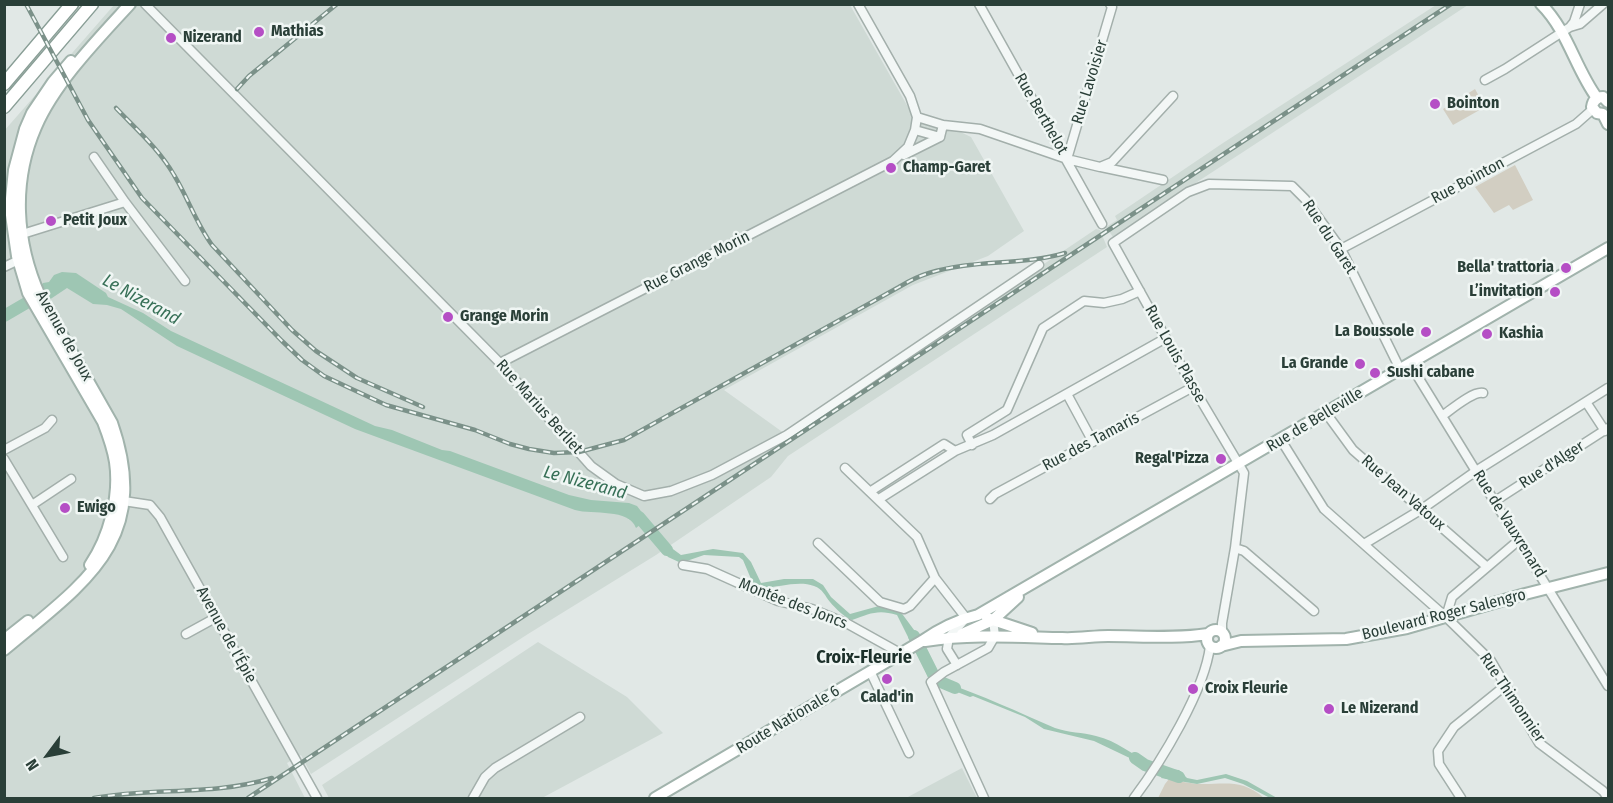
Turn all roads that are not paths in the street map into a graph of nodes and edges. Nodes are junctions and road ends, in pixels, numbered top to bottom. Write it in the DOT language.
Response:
graph roads {
  1 [pos="72,4"];
  2 [pos="92,4"];
  3 [pos="120,4"];
  4 [pos="130,4"];
  5 [pos="145,4"];
  6 [pos="858,4"];
  7 [pos="979,4"];
  8 [pos="1110,4"];
  9 [pos="1541,4"];
  10 [pos="1580,4"];
  11 [pos="1603,4"];
  12 [pos="1566,30"];
  13 [pos="1485,80"];
  14 [pos="4,84"];
  15 [pos="1173,96"];
  16 [pos="4,107"];
  17 [pos="1605,107"];
  18 [pos="917,117"];
  19 [pos="943,125"];
  20 [pos="915,130"];
  21 [pos="940,137"];
  22 [pos="94,157"];
  23 [pos="1067,159"];
  24 [pos="893,161"];
  25 [pos="1100,167"];
  26 [pos="1163,180"];
  27 [pos="125,202"];
  28 [pos="1102,224"];
  29 [pos="18,235"];
  30 [pos="1113,243"];
  31 [pos="1608,248"];
  32 [pos="1341,249"];
  33 [pos="22,258"];
  34 [pos="1039,265"];
  35 [pos="4,267"];
  36 [pos="185,282"];
  37 [pos="1140,291"];
  38 [pos="1166,338"];
  39 [pos="500,363"];
  40 [pos="1405,367"];
  41 [pos="1193,387"];
  42 [pos="1608,388"];
  43 [pos="1483,393"];
  44 [pos="1067,394"];
  45 [pos="1586,402"];
  46 [pos="1326,413"];
  47 [pos="1442,416"];
  48 [pos="52,420"];
  49 [pos="1607,429"];
  50 [pos="1281,440"];
  51 [pos="1092,442"];
  52 [pos="972,445"];
  53 [pos="4,450"];
  54 [pos="955,451"];
  55 [pos="4,459"];
  56 [pos="1239,464"];
  57 [pos="845,468"];
  58 [pos="1476,471"];
  59 [pos="71,479"];
  60 [pos="871,491"];
  61 [pos="879,499"];
  62 [pos="990,499"];
  63 [pos="119,500"];
  64 [pos="1495,501"];
  65 [pos="32,505"];
  66 [pos="1422,509"];
  67 [pos="1519,540"];
  68 [pos="818,543"];
  69 [pos="1364,544"];
  70 [pos="1235,548"];
  71 [pos="63,557"];
  72 [pos="683,565"];
  73 [pos="1486,566"];
  74 [pos="1608,573"];
  75 [pos="935,578"];
  76 [pos="1038,580"];
  77 [pos="1549,589"];
  78 [pos="1314,611"];
  79 [pos="978,615"];
  80 [pos="217,617"];
  81 [pos="1446,617"];
  82 [pos="966,618"];
  83 [pos="993,620"];
  84 [pos="186,634"];
  85 [pos="995,636"];
  86 [pos="1044,636"];
  87 [pos="952,637"];
  88 [pos="1216,637"];
  89 [pos="4,640"];
  90 [pos="922,641"];
  91 [pos="4,651"];
  92 [pos="900,653"];
  93 [pos="957,665"];
  94 [pos="870,671"];
  95 [pos="1506,685"];
  96 [pos="1608,686"];
  97 [pos="580,717"];
  98 [pos="909,753"];
  99 [pos="1607,792"];
  100 [pos="317,798"];
  101 [pos="473,798"];
  102 [pos="655,798"];
  103 [pos="984,798"];
  104 [pos="1134,798"];
  105 [pos="1461,798"];
  1 -- 14 [label="highway"];
  2 -- 16 [label="highway"];
  3 -- 29 [label="main road, Avenue de Joux"];
  4 -- 29 [label="main road, Avenue de Joux"];
  5 -- 39 [label="street, Rue Marius Berliet"];
  6 -- 18 [label="street"];
  7 -- 23 [label="street, Rue Berthelot"];
  8 -- 23 [label="street, Rue Lavoisier"];
  9 -- 12 [label="main road"];
  10 -- 12 [label="street"];
  11 -- 12 [label="street"];
  12 -- 13 [label="street"];
  12 -- 17 [label="main road"];
  15 -- 25 [label="street"];
  17 -- 32 [label="street, Rue Bointon"];
  18 -- 19 [label="street"];
  18 -- 20 [label="street"];
  19 -- 21 [label="street"];
  19 -- 23 [label="street"];
  20 -- 21 [label="street"];
  20 -- 24 [label="street, Rue Grange Morin"];
  21 -- 24 [label="street, Rue Grange Morin"];
  22 -- 27 [label="street"];
  23 -- 25 [label="street"];
  23 -- 28 [label="street, Rue Berthelot"];
  24 -- 39 [label="street, Rue Grange Morin"];
  25 -- 26 [label="street"];
  27 -- 29 [label="street"];
  27 -- 36 [label="street"];
  29 -- 33 [label="main road, Avenue de Joux"];
  30 -- 32 [label="street, Rue du Garet"];
  30 -- 37 [label="street, Rue Louis Plasse"];
  31 -- 40 [label="main road, Rue de Belleville"];
  32 -- 40 [label="street, Rue du Garet"];
  33 -- 35 [label="street"];
  33 -- 63 [label="main road, Avenue de Joux"];
  34 -- 39 [label="street, Rue Marius Berliet"];
  37 -- 38 [label="street, Rue Louis Plasse"];
  37 -- 52 [label="street"];
  38 -- 41 [label="street, Rue Louis Plasse"];
  38 -- 44 [label="street"];
  40 -- 46 [label="main road, Rue de Belleville"];
  40 -- 47 [label="street, Rue de Vauxrenard"];
  41 -- 51 [label="street, Rue des Tamaris"];
  41 -- 56 [label="street, Rue Louis Plasse"];
  42 -- 45 [label="street"];
  43 -- 47 [label="street"];
  44 -- 51 [label="street"];
  44 -- 52 [label="street"];
  45 -- 49 [label="street"];
  45 -- 58 [label="street"];
  46 -- 50 [label="main road, Rue de Belleville"];
  46 -- 66 [label="street, Rue Jean Vatoux"];
  47 -- 58 [label="street, Rue de Vauxrenard"];
  48 -- 53 [label="street"];
  49 -- 64 [label="street, Rue d'Alger"];
  50 -- 56 [label="main road, Rue de Belleville"];
  50 -- 69 [label="street, Rue Thimonnier"];
  51 -- 62 [label="street, Rue des Tamaris"];
  52 -- 54 [label="street"];
  54 -- 60 [label="street"];
  54 -- 61 [label="street"];
  55 -- 65 [label="street"];
  56 -- 70 [label="street"];
  56 -- 76 [label="main road, Route Nationale 6"];
  57 -- 60 [label="street"];
  58 -- 64 [label="street, Rue de Vauxrenard"];
  58 -- 66 [label="street"];
  59 -- 65 [label="street"];
  60 -- 61 [label="street"];
  61 -- 75 [label="street"];
  63 -- 80 [label="street, Avenue de l'Épie"];
  63 -- 89 [label="main road, Avenue de Joux"];
  63 -- 91 [label="main road, Avenue de Joux"];
  64 -- 67 [label="street, Rue de Vauxrenard"];
  65 -- 71 [label="street"];
  66 -- 69 [label="street"];
  66 -- 73 [label="street, Rue Jean Vatoux"];
  67 -- 73 [label="street"];
  67 -- 77 [label="street, Rue de Vauxrenard"];
  68 -- 75 [label="street"];
  69 -- 81 [label="street, Rue Thimonnier"];
  70 -- 78 [label="street"];
  70 -- 88 [label="street"];
  72 -- 92 [label="street, Montée des Joncs"];
  73 -- 81 [label="street"];
  74 -- 77 [label="main road, Boulevard Roger Salengro"];
  75 -- 82 [label="street"];
  76 -- 79 [label="main road, Route Nationale 6"];
  76 -- 83 [label="main road, Route Nationale 6"];
  77 -- 81 [label="main road, Boulevard Roger Salengro"];
  77 -- 96 [label="street, Rue de Vauxrenard"];
  79 -- 82 [label="main road, Route Nationale 6"];
  79 -- 83 [label="main road, Boulevard Roger Salengro"];
  80 -- 84 [label="street"];
  80 -- 100 [label="street, Avenue de l'Épie"];
  81 -- 88 [label="main road, Boulevard Roger Salengro"];
  81 -- 95 [label="street, Rue Thimonnier"];
  82 -- 87 [label="street"];
  82 -- 90 [label="main road, Route Nationale 6"];
  83 -- 85 [label="street"];
  83 -- 86 [label="main road, Boulevard Roger Salengro"];
  83 -- 87 [label="main road, Route Nationale 6"];
  85 -- 86 [label="main road, Boulevard Roger Salengro"];
  85 -- 87 [label="main road, Boulevard Roger Salengro"];
  85 -- 93 [label="street"];
  86 -- 88 [label="main road, Boulevard Roger Salengro"];
  87 -- 90 [label="main road, Route Nationale 6"];
  87 -- 93 [label="street"];
  88 -- 104 [label="street"];
  90 -- 92 [label="main road, Route Nationale 6"];
  92 -- 94 [label="main road, Route Nationale 6"];
  93 -- 103 [label="street"];
  94 -- 98 [label="street"];
  94 -- 102 [label="main road, Route Nationale 6"];
  95 -- 99 [label="street, Rue Thimonnier"];
  95 -- 105 [label="street"];
  97 -- 101 [label="street"];
}
